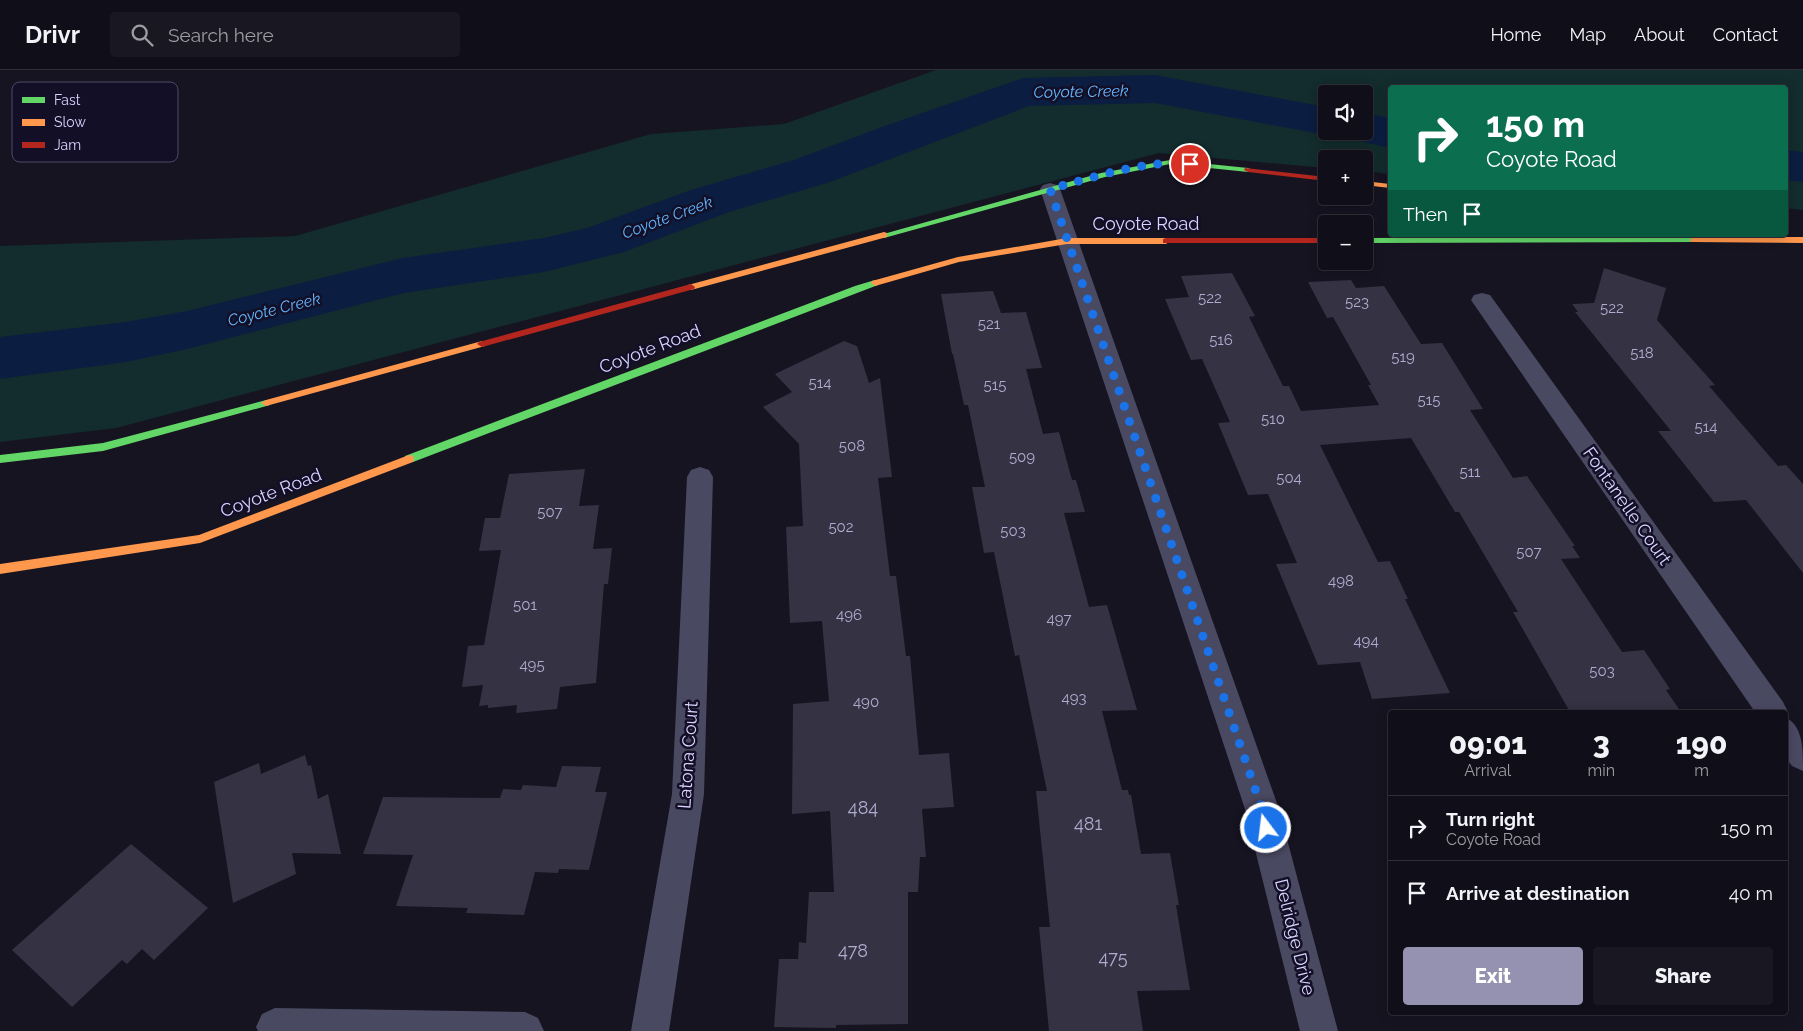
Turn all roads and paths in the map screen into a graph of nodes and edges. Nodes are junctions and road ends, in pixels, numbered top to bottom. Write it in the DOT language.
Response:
graph roads {
  1 [pos="1318,178"];
  2 [pos="1373,184"];
  3 [pos="1388,186"];
  4 [pos="1050,189"];
  5 [pos="1803,240"];
  6 [pos="1067,241"];
  7 [pos="1318,242"];
  8 [pos="1373,242"];
  9 [pos="1482,300"];
  10 [pos="0,459"];
  11 [pos="700,477"];
  12 [pos="0,569"];
  13 [pos="1771,710"];
  14 [pos="1788,735"];
  15 [pos="1803,756"];
  16 [pos="275,1027"];
  17 [pos="525,1031"];
  18 [pos="650,1031"];
  19 [pos="1319,1031"];
  1 -- 4 [label="street"];
  2 -- 3 [label="street"];
  4 -- 6 [label="street, Delridge Drive"];
  4 -- 10 [label="street"];
  5 -- 8 [label="street"];
  6 -- 7 [label="street, Coyote Road"];
  6 -- 12 [label="street, Coyote Road"];
  6 -- 19 [label="street, Delridge Drive"];
  9 -- 13 [label="street, Fontanelle Court"];
  11 -- 18 [label="street, Latona Court"];
  14 -- 15 [label="street"];
  16 -- 17 [label="street"];
}
